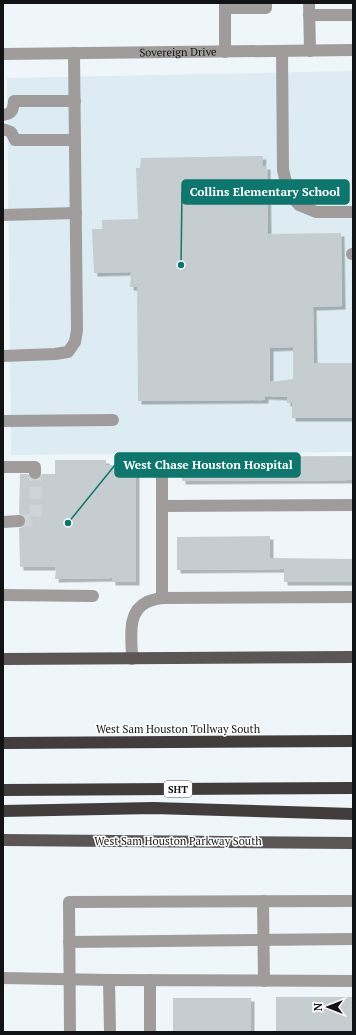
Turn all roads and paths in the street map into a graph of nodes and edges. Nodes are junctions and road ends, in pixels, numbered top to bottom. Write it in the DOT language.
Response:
graph roads {
  1 [pos="266,3"];
  2 [pos="225,6"];
  3 [pos="309,9"];
  4 [pos="353,15"];
  5 [pos="353,50"];
  6 [pos="282,51"];
  7 [pos="310,51"];
  8 [pos="225,52"];
  9 [pos="74,53"];
  10 [pos="3,54"];
  11 [pos="75,101"];
  12 [pos="3,115"];
  13 [pos="3,129"];
  14 [pos="75,140"];
  15 [pos="353,212"];
  16 [pos="76,213"];
  17 [pos="3,215"];
  18 [pos="3,356"];
  19 [pos="113,420"];
  20 [pos="3,421"];
  21 [pos="3,467"];
  22 [pos="162,467"];
  23 [pos="35,474"];
  24 [pos="353,505"];
  25 [pos="162,506"];
  26 [pos="19,521"];
  27 [pos="3,522"];
  28 [pos="3,595"];
  29 [pos="93,596"];
  30 [pos="353,597"];
  31 [pos="162,598"];
  32 [pos="353,657"];
  33 [pos="3,659"];
  34 [pos="132,659"];
  35 [pos="353,741"];
  36 [pos="3,743"];
  37 [pos="353,788"];
  38 [pos="3,790"];
  39 [pos="3,811"];
  40 [pos="353,814"];
  41 [pos="3,840"];
  42 [pos="353,843"];
  43 [pos="263,901"];
  44 [pos="353,901"];
  45 [pos="353,939"];
  46 [pos="263,940"];
  47 [pos="69,942"];
  48 [pos="3,978"];
  49 [pos="69,979"];
  50 [pos="110,980"];
  51 [pos="150,980"];
  52 [pos="264,981"];
  53 [pos="353,981"];
  54 [pos="70,1032"];
  55 [pos="110,1032"];
  56 [pos="150,1032"];
  1 -- 2 [label="street"];
  2 -- 8 [label="street"];
  3 -- 4 [label="street"];
  3 -- 7 [label="street"];
  5 -- 7 [label="street, Sovereign Drive"];
  6 -- 7 [label="street, Sovereign Drive"];
  6 -- 8 [label="street, Sovereign Drive"];
  6 -- 15 [label="street"];
  8 -- 9 [label="street, Sovereign Drive"];
  9 -- 10 [label="street, Sovereign Drive"];
  9 -- 11 [label="street"];
  11 -- 12 [label="street"];
  11 -- 14 [label="street"];
  13 -- 14 [label="street"];
  14 -- 16 [label="street"];
  16 -- 17 [label="street"];
  16 -- 18 [label="street"];
  19 -- 20 [label="street"];
  21 -- 23 [label="street"];
  22 -- 25 [label="street"];
  24 -- 25 [label="street"];
  25 -- 31 [label="street"];
  26 -- 27 [label="street"];
  28 -- 29 [label="street"];
  30 -- 31 [label="street"];
  31 -- 34 [label="street"];
  32 -- 34 [label="main road"];
  33 -- 34 [label="main road"];
  35 -- 36 [label="highway, West Sam Houston Tollway South"];
  37 -- 38 [label="highway, SHT"];
  39 -- 40 [label="highway"];
  41 -- 42 [label="main road, West Sam Houston Parkway South"];
  43 -- 44 [label="street"];
  43 -- 46 [label="street"];
  43 -- 47 [label="street"];
  45 -- 46 [label="street"];
  46 -- 47 [label="street"];
  46 -- 52 [label="street"];
  47 -- 49 [label="street"];
  48 -- 49 [label="street"];
  49 -- 50 [label="street"];
  49 -- 54 [label="street"];
  50 -- 51 [label="street"];
  50 -- 55 [label="street"];
  51 -- 52 [label="street"];
  51 -- 56 [label="street"];
  52 -- 53 [label="street"];
}
